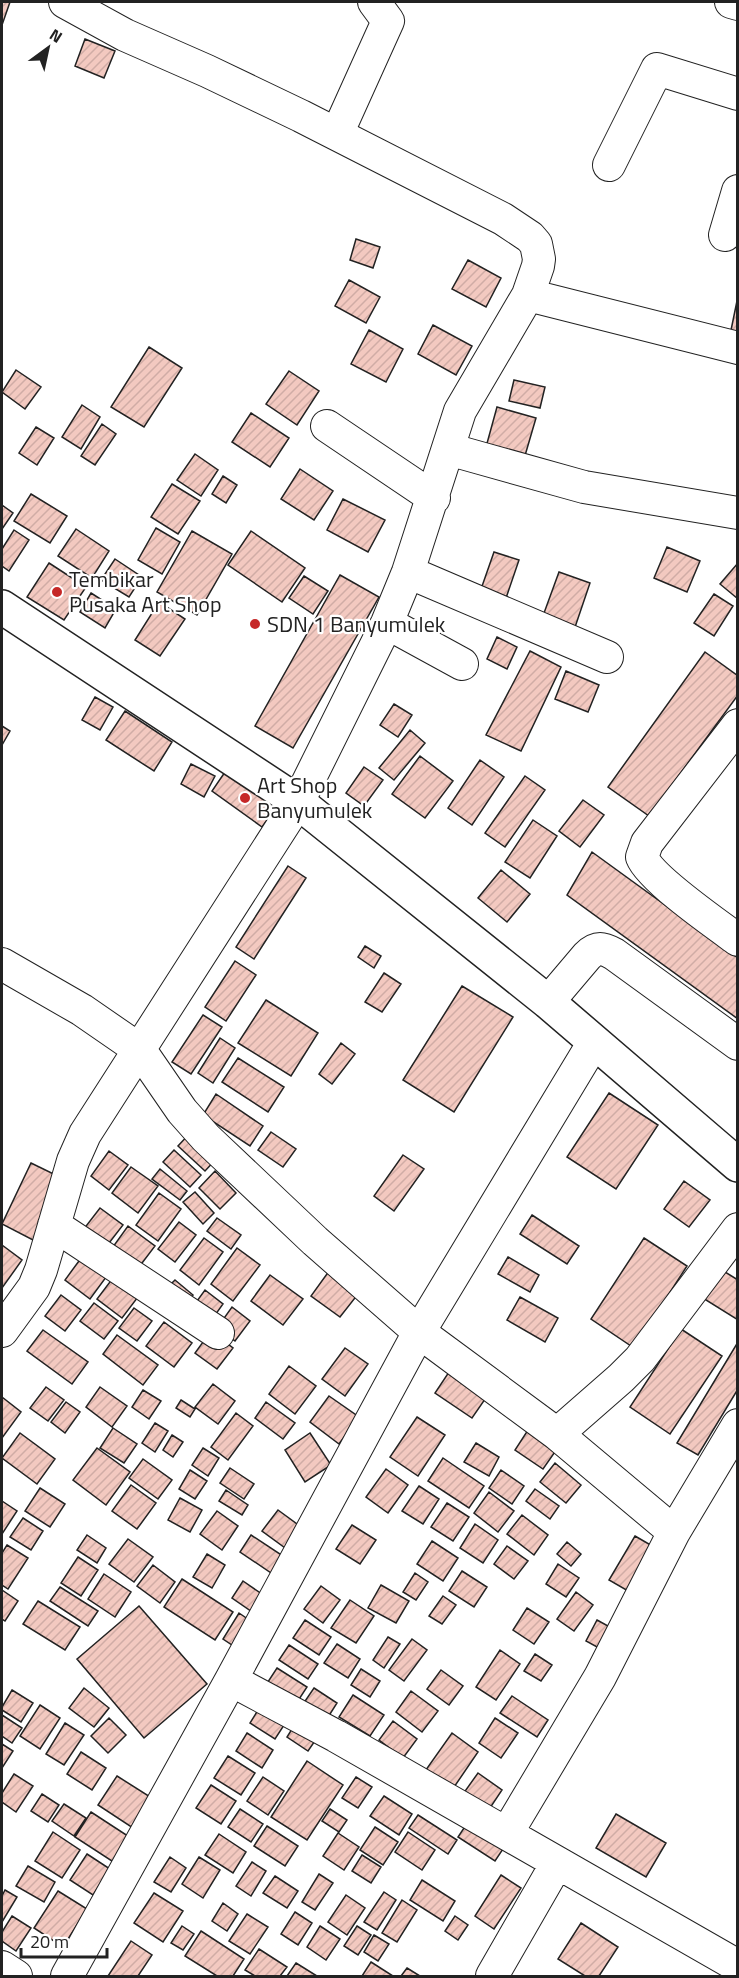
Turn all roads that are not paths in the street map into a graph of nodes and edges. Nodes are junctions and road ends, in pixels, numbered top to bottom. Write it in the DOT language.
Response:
graph roads {
  1 [pos="65,2"];
  2 [pos="374,2"];
  3 [pos="731,2"];
  4 [pos="738,3"];
  5 [pos="738,94"];
  6 [pos="337,134"];
  7 [pos="609,165"];
  8 [pos="738,191"];
  9 [pos="725,235"];
  10 [pos="528,295"];
  11 [pos="738,348"];
  12 [pos="327,426"];
  13 [pos="448,449"];
  14 [pos="434,498"];
  15 [pos="738,513"];
  16 [pos="408,573"];
  17 [pos="2,607"];
  18 [pos="387,623"];
  19 [pos="607,657"];
  20 [pos="462,663"];
  21 [pos="738,725"];
  22 [pos="298,802"];
  23 [pos="738,940"];
  24 [pos="2,964"];
  25 [pos="548,1002"];
  26 [pos="594,1042"];
  27 [pos="738,1044"];
  28 [pos="140,1050"];
  29 [pos="738,1165"];
  30 [pos="54,1225"];
  31 [pos="738,1229"];
  32 [pos="2,1331"];
  33 [pos="419,1332"];
  34 [pos="218,1333"];
  35 [pos="738,1425"];
  36 [pos="557,1434"];
  37 [pos="674,1532"];
  38 [pos="231,1680"];
  39 [pos="507,1833"];
  40 [pos="557,1863"];
  41 [pos="738,1966"];
  42 [pos="2,1967"];
  43 [pos="16,1977"];
  44 [pos="67,1977"];
  45 [pos="492,1977"];
  1 -- 6 [label="street"];
  2 -- 6 [label="street"];
  3 -- 4 [label="street"];
  5 -- 7 [label="street"];
  6 -- 10 [label="street"];
  8 -- 9 [label="street"];
  10 -- 11 [label="street"];
  10 -- 13 [label="street"];
  12 -- 14 [label="street"];
  13 -- 14 [label="street"];
  13 -- 15 [label="street"];
  14 -- 16 [label="street"];
  16 -- 18 [label="street"];
  16 -- 19 [label="street"];
  17 -- 22 [label="main road"];
  18 -- 20 [label="street"];
  18 -- 22 [label="street"];
  21 -- 23 [label="street"];
  22 -- 25 [label="main road"];
  22 -- 28 [label="street"];
  24 -- 28 [label="street"];
  25 -- 26 [label="main road"];
  25 -- 27 [label="street"];
  26 -- 29 [label="main road"];
  26 -- 33 [label="street"];
  28 -- 30 [label="street"];
  28 -- 33 [label="street"];
  30 -- 32 [label="street"];
  30 -- 34 [label="street"];
  31 -- 36 [label="street"];
  33 -- 36 [label="street"];
  33 -- 38 [label="street"];
  35 -- 37 [label="street"];
  36 -- 37 [label="street"];
  37 -- 39 [label="street"];
  38 -- 39 [label="street"];
  38 -- 44 [label="street"];
  39 -- 40 [label="street"];
  40 -- 41 [label="street"];
  40 -- 45 [label="street"];
  42 -- 43 [label="street"];
}
